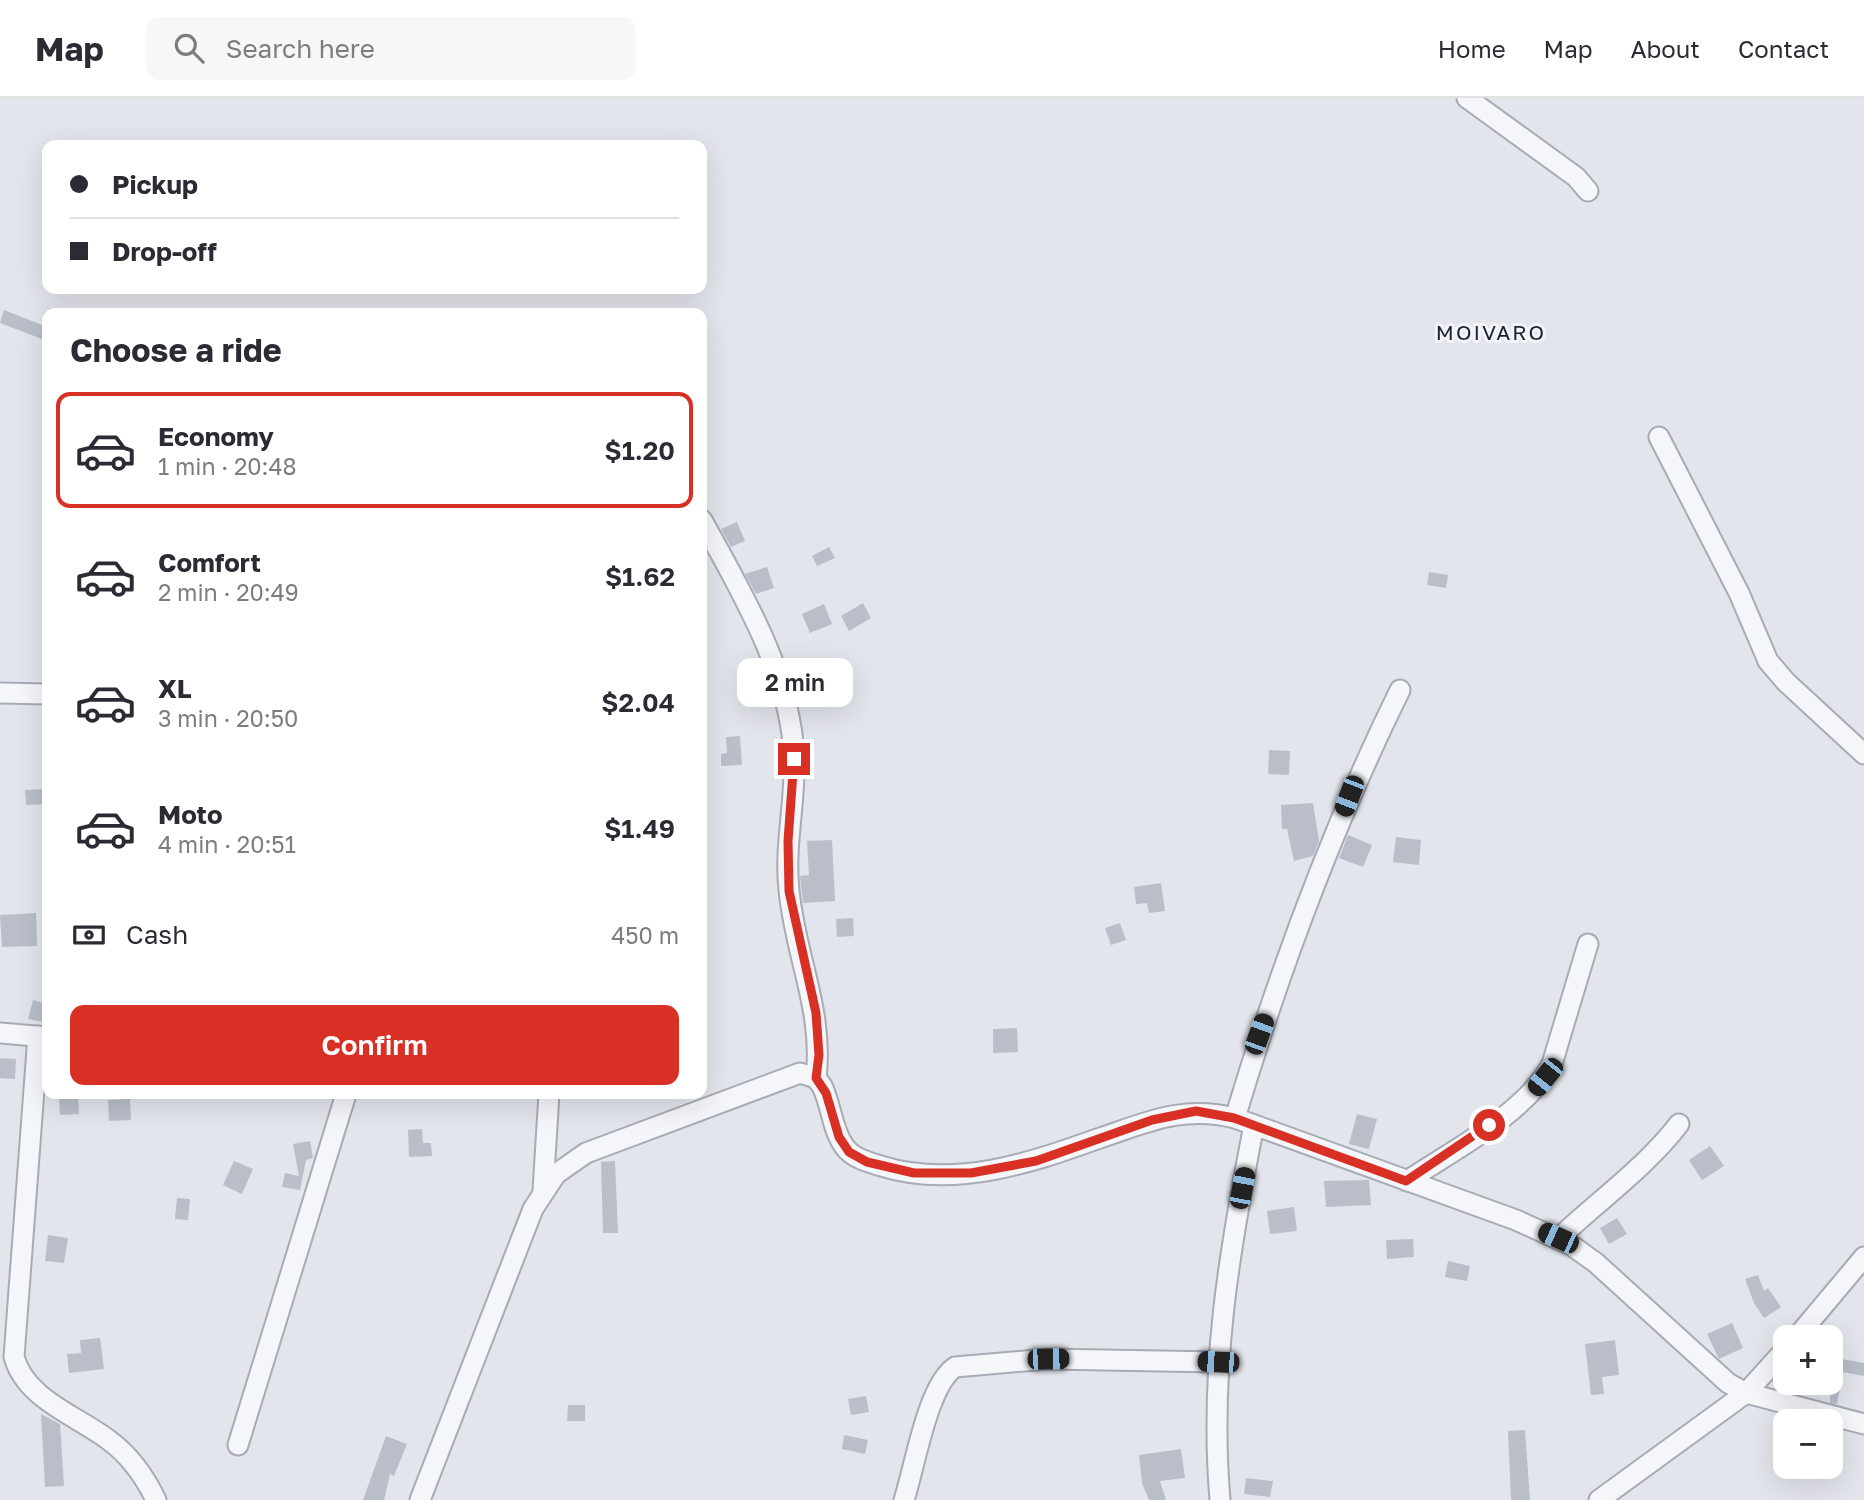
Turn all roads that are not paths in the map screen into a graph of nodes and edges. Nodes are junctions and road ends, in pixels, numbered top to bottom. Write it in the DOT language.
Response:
graph roads {
  1 [pos="1467,98"];
  2 [pos="1588,191"];
  3 [pos="1659,437"];
  4 [pos="707,530"];
  5 [pos="1400,690"];
  6 [pos="0,693"];
  7 [pos="42,694"];
  8 [pos="1864,754"];
  9 [pos="1588,944"];
  10 [pos="0,1033"];
  11 [pos="42,1037"];
  12 [pos="42,1048"];
  13 [pos="816,1078"];
  14 [pos="344,1099"];
  15 [pos="550,1099"];
  16 [pos="1234,1118"];
  17 [pos="1679,1124"];
  18 [pos="1254,1125"];
  19 [pos="1406,1181"];
  20 [pos="543,1190"];
  21 [pos="1558,1238"];
  22 [pos="1864,1257"];
  23 [pos="1807,1325"];
  24 [pos="1218,1362"];
  25 [pos="1773,1363"];
  26 [pos="1745,1393"];
  27 [pos="1864,1424"];
  28 [pos="238,1445"];
  29 [pos="156,1500"];
  30 [pos="420,1500"];
  31 [pos="904,1500"];
  32 [pos="1220,1500"];
  33 [pos="1599,1500"];
  1 -- 2 [label="street"];
  3 -- 8 [label="street"];
  4 -- 13 [label="street"];
  5 -- 16 [label="street"];
  6 -- 7 [label="street"];
  9 -- 19 [label="street"];
  10 -- 11 [label="street"];
  12 -- 29 [label="street"];
  13 -- 16 [label="street"];
  13 -- 20 [label="street"];
  14 -- 28 [label="street"];
  15 -- 20 [label="street"];
  16 -- 18 [label="street"];
  17 -- 21 [label="street"];
  18 -- 19 [label="street"];
  18 -- 24 [label="street"];
  19 -- 21 [label="street"];
  20 -- 30 [label="street"];
  21 -- 26 [label="street"];
  22 -- 23 [label="street"];
  24 -- 31 [label="street"];
  24 -- 32 [label="street"];
  25 -- 26 [label="street"];
  26 -- 27 [label="street"];
  26 -- 33 [label="street"];
}
